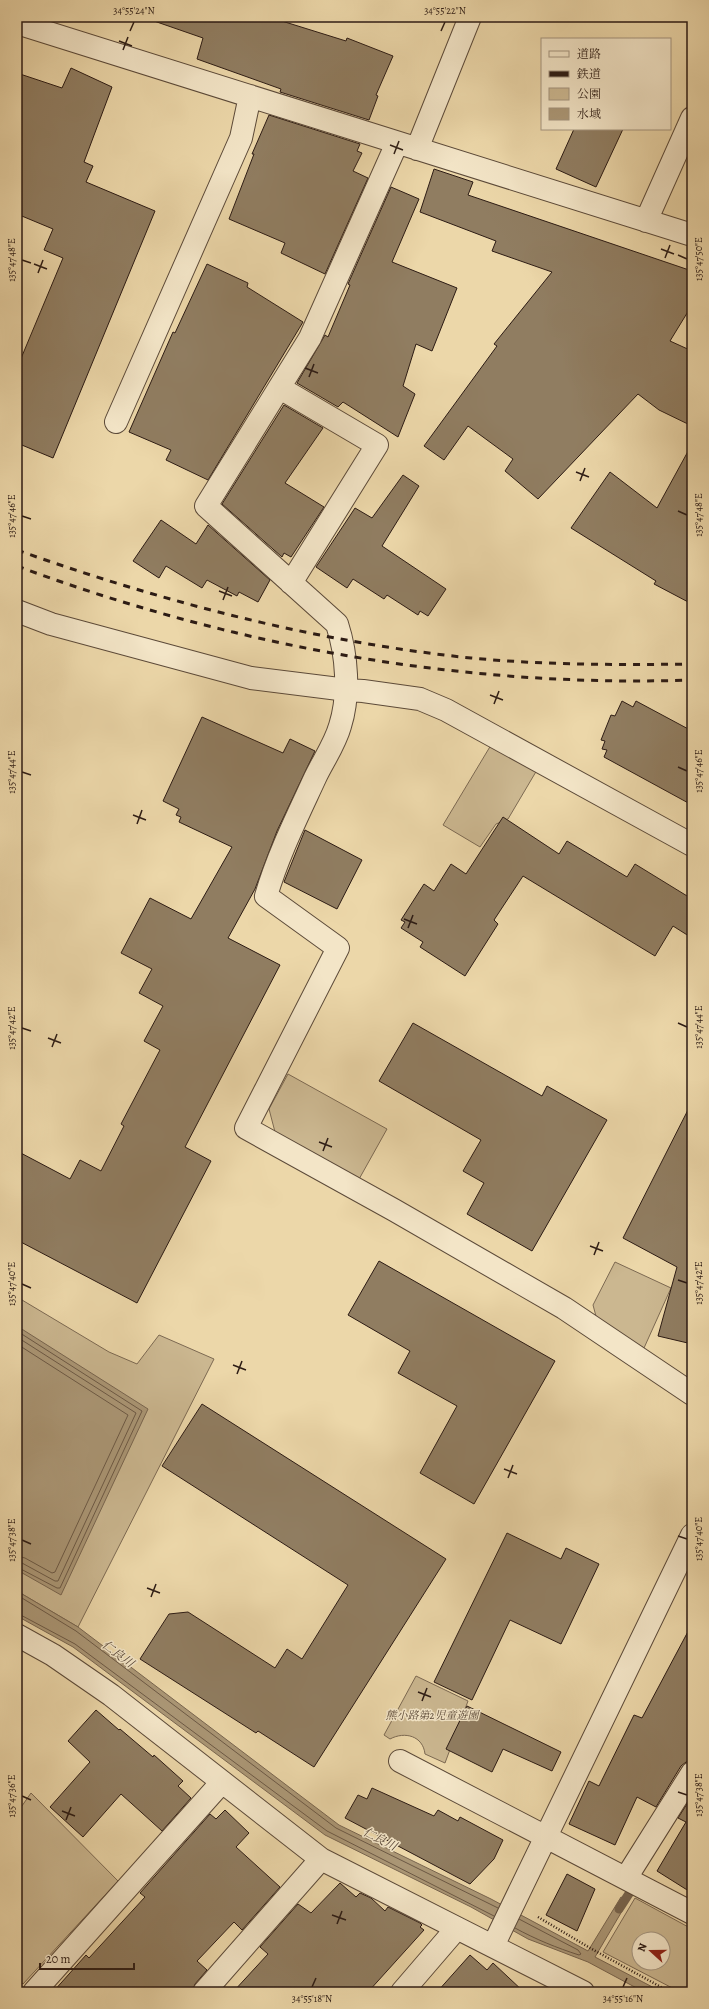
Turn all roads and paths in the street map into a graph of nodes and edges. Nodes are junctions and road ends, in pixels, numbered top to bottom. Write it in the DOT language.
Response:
graph roads {
  1 [pos="470,17"];
  2 [pos="17,23"];
  3 [pos="250,96"];
  4 [pos="692,118"];
  5 [pos="407,146"];
  6 [pos="646,221"];
  7 [pos="692,235"];
  8 [pos="280,388"];
  9 [pos="116,422"];
  10 [pos="291,583"];
  11 [pos="17,611"];
  12 [pos="347,690"];
  13 [pos="692,845"];
  14 [pos="692,1394"];
  15 [pos="692,1535"];
  16 [pos="17,1635"];
  17 [pos="400,1761"];
  18 [pos="692,1773"];
  19 [pos="222,1782"];
  20 [pos="547,1836"];
  21 [pos="321,1859"];
  22 [pos="628,1879"];
  23 [pos="513,1903"];
  24 [pos="692,1913"];
  25 [pos="457,1928"];
  26 [pos="495,1941"];
  27 [pos="34,1992"];
  28 [pos="204,1992"];
  29 [pos="402,1992"];
  30 [pos="583,1992"];
  31 [pos="670,1992"];
  1 -- 5 [label="street"];
  2 -- 3 [label="street"];
  3 -- 5 [label="street"];
  3 -- 9 [label="street"];
  4 -- 6 [label="street"];
  5 -- 6 [label="street"];
  5 -- 8 [label="street"];
  6 -- 7 [label="street"];
  8 -- 10 [label="street"];
  8 -- 10 [label="street"];
  10 -- 12 [label="street"];
  11 -- 12 [label="street"];
  12 -- 13 [label="street"];
  12 -- 14 [label="street"];
  15 -- 20 [label="street"];
  16 -- 19 [label="street"];
  17 -- 20 [label="street"];
  18 -- 22 [label="street"];
  19 -- 21 [label="street"];
  19 -- 27 [label="street"];
  20 -- 22 [label="street"];
  20 -- 23 [label="street"];
  21 -- 25 [label="street"];
  21 -- 28 [label="street"];
  22 -- 24 [label="street"];
  23 -- 26 [label="street"];
  23 -- 31 [label="path"];
  25 -- 26 [label="street"];
  25 -- 29 [label="street"];
  26 -- 30 [label="street"];
}
